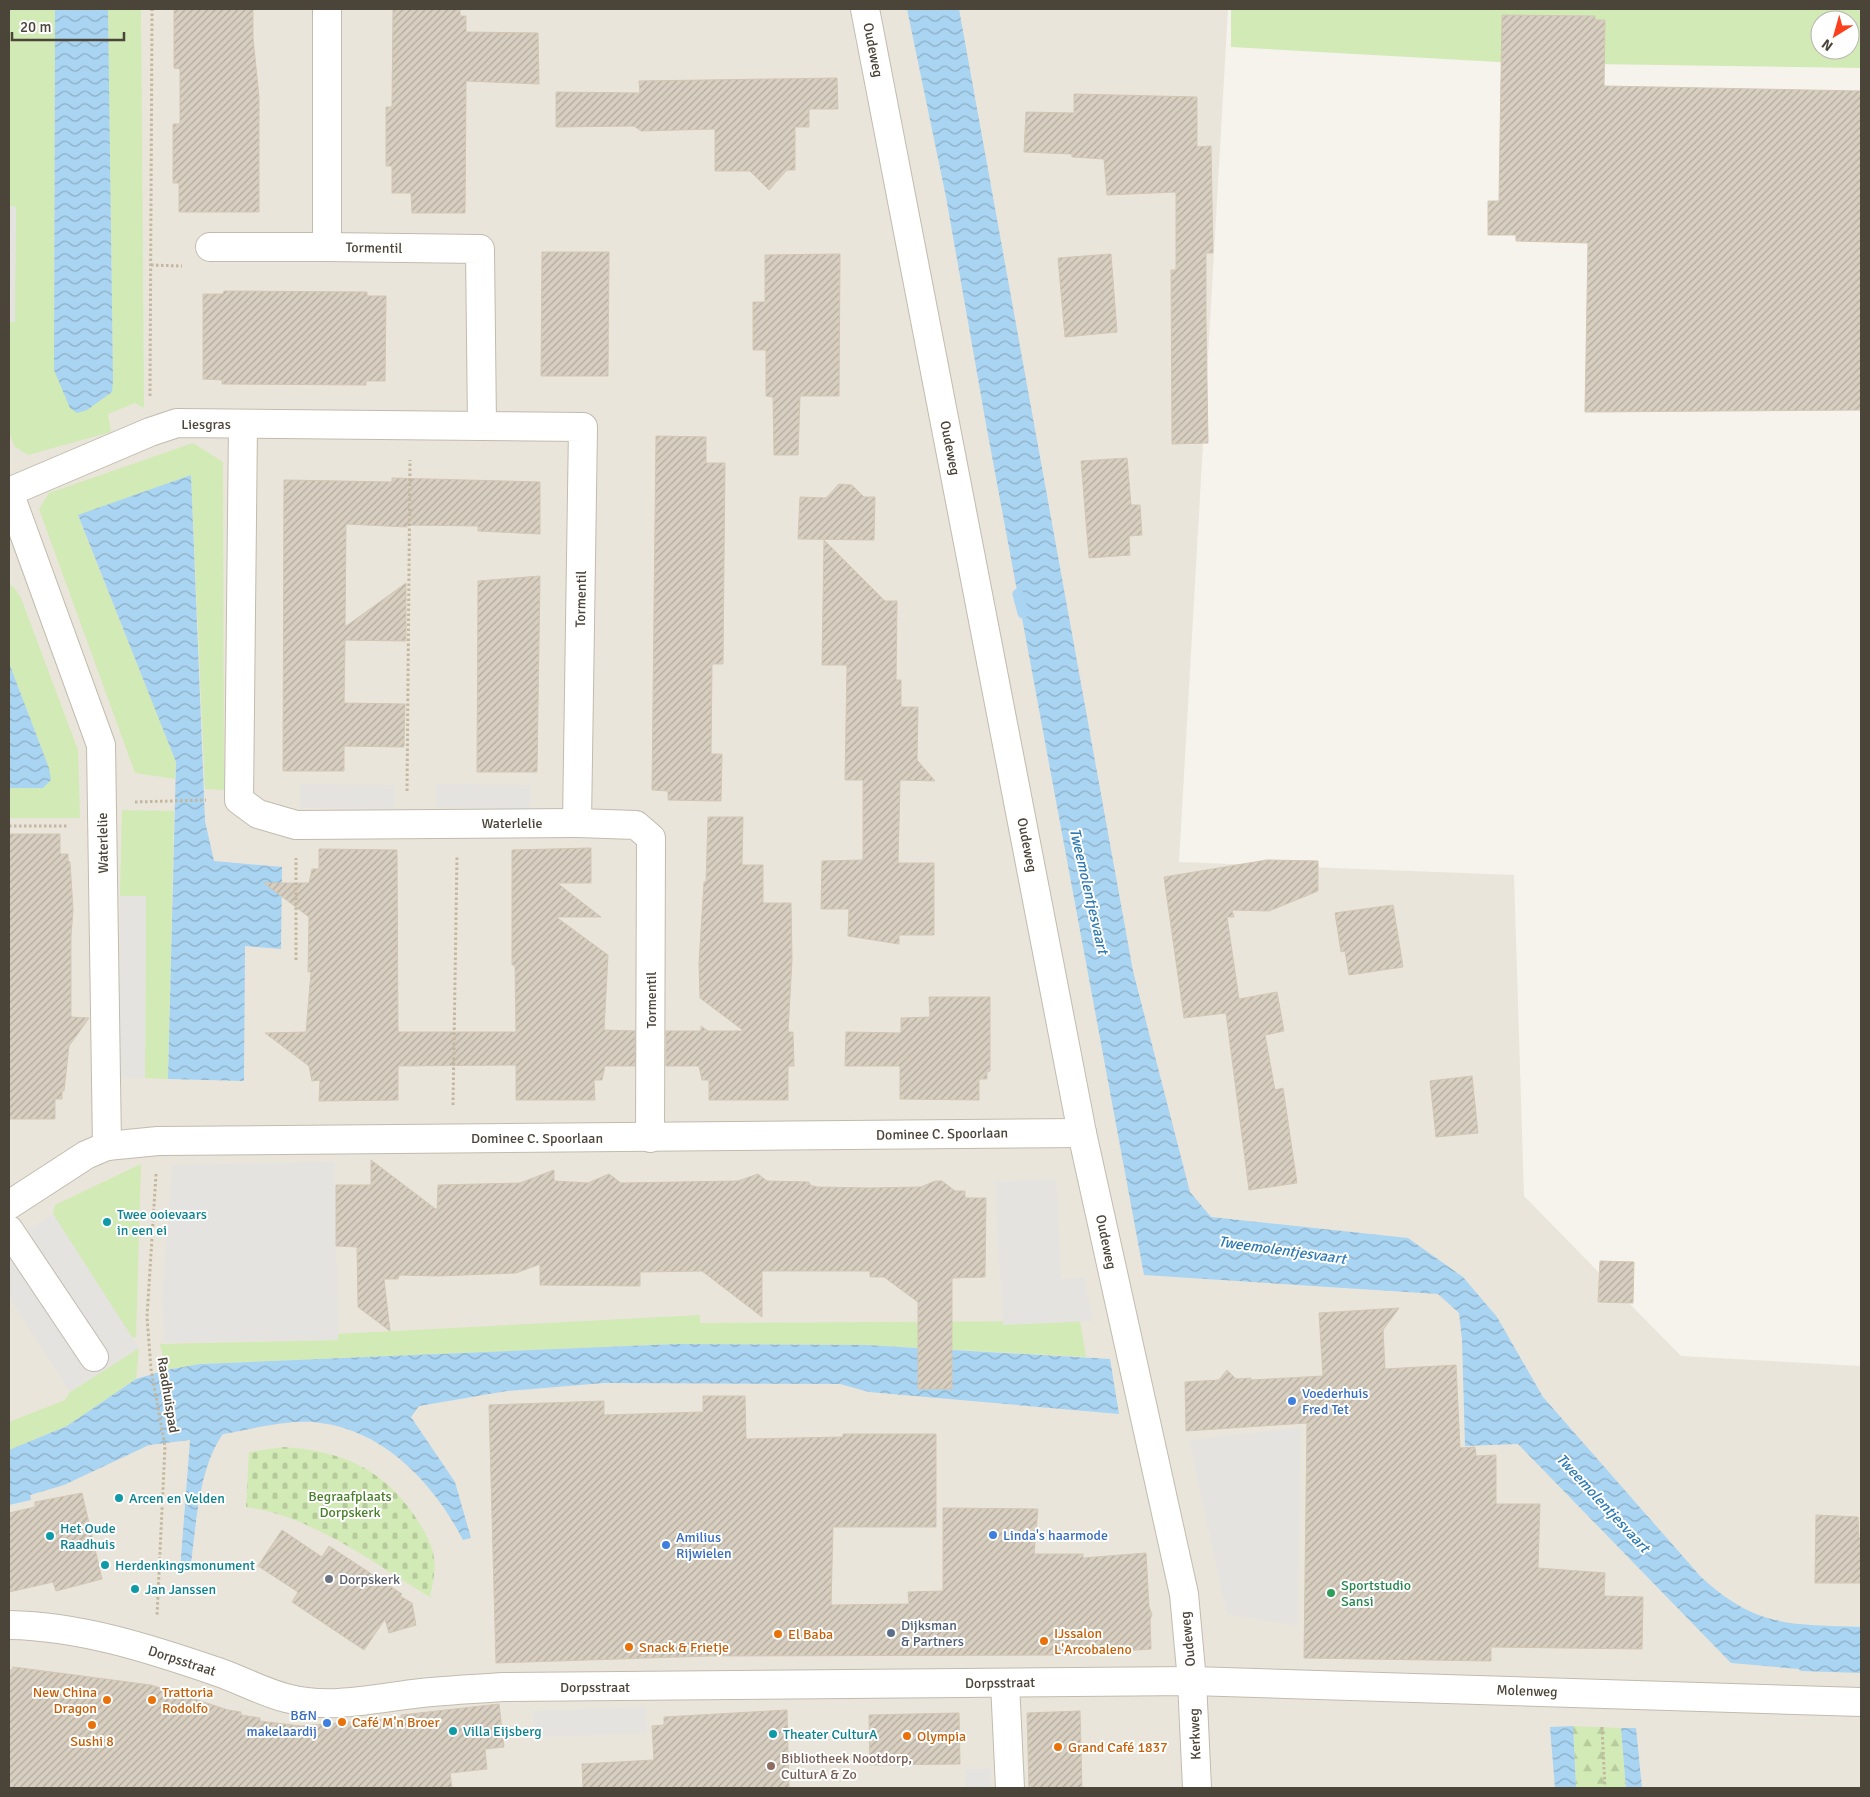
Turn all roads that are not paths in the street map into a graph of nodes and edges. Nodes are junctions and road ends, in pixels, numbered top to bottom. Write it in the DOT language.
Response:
graph roads {
  1 [pos="327,9"];
  2 [pos="864,9"];
  3 [pos="210,248"];
  4 [pos="327,248"];
  5 [pos="243,424"];
  6 [pos="482,426"];
  7 [pos="9,492"];
  8 [pos="20,553"];
  9 [pos="577,823"];
  10 [pos="1082,1132"];
  11 [pos="650,1138"];
  12 [pos="107,1146"];
  13 [pos="9,1205"];
  14 [pos="9,1230"];
  15 [pos="94,1357"];
  16 [pos="9,1625"];
  17 [pos="1192,1681"];
  18 [pos="1005,1683"];
  19 [pos="1861,1702"];
  20 [pos="1010,1788"];
  21 [pos="1197,1788"];
  1 -- 4 [label="street, Tormentil"];
  2 -- 10 [label="street, Oudeweg"];
  3 -- 4 [label="street, Tormentil"];
  4 -- 6 [label="street, Tormentil"];
  5 -- 6 [label="street, Liesgras"];
  5 -- 7 [label="street, Liesgras"];
  5 -- 9 [label="street, Waterlelie"];
  6 -- 9 [label="street, Tormentil"];
  7 -- 8 [label="street, Liesgras"];
  8 -- 12 [label="street, Waterlelie"];
  9 -- 11 [label="street, Tormentil"];
  10 -- 11 [label="street, Dominee C. Spoorlaan"];
  10 -- 17 [label="street, Oudeweg"];
  11 -- 12 [label="street, Dominee C. Spoorlaan"];
  12 -- 13 [label="street, Dominee C. Spoorlaan"];
  14 -- 15 [label="street"];
  16 -- 18 [label="street, Dorpsstraat"];
  17 -- 18 [label="street, Dorpsstraat"];
  17 -- 19 [label="street, Molenweg"];
  17 -- 21 [label="street, Kerkweg"];
  18 -- 20 [label="street"];
}
